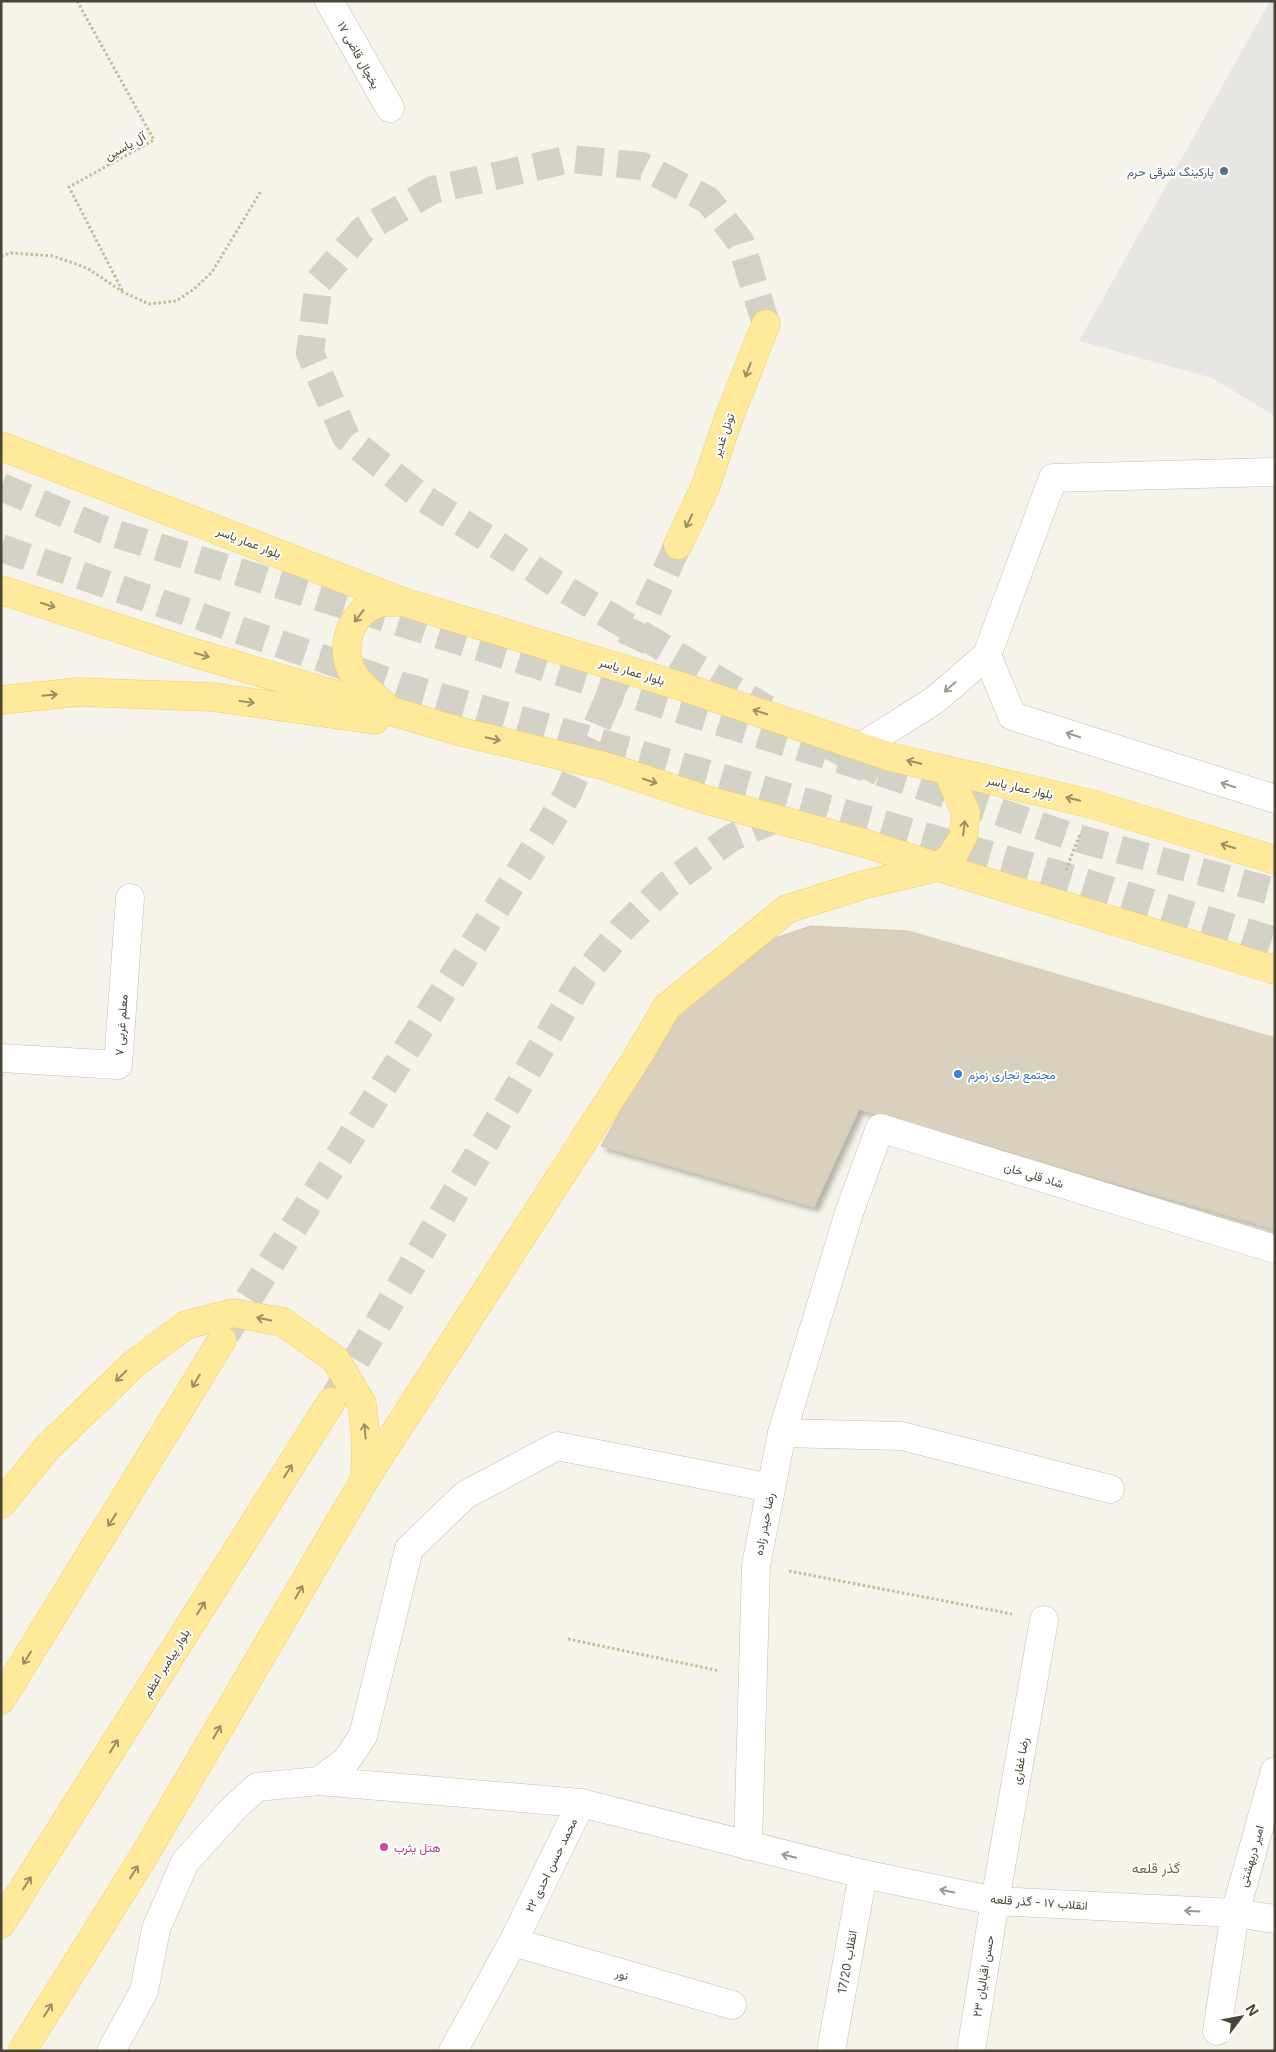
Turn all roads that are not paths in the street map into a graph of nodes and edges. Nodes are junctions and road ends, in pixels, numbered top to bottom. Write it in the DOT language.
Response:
graph roads {
  1 [pos="329,1"];
  2 [pos="390,108"];
  3 [pos="766,324"];
  4 [pos="1,446"];
  5 [pos="1275,472"];
  6 [pos="678,546"];
  7 [pos="1,590"];
  8 [pos="403,602"];
  9 [pos="987,655"];
  10 [pos="1,700"];
  11 [pos="390,710"];
  12 [pos="462,732"];
  13 [pos="862,746"];
  14 [pos="947,770"];
  15 [pos="1275,799"];
  16 [pos="1275,860"];
  17 [pos="938,867"];
  18 [pos="130,898"];
  19 [pos="1275,970"];
  20 [pos="1,1058"];
  21 [pos="849,1213"];
  22 [pos="1275,1249"];
  23 [pos="222,1340"];
  24 [pos="331,1402"];
  25 [pos="782,1433"];
  26 [pos="365,1479"];
  27 [pos="771,1488"];
  28 [pos="1110,1488"];
  29 [pos="1,1504"];
  30 [pos="1044,1620"];
  31 [pos="1,1700"];
  32 [pos="1275,1771"];
  33 [pos="319,1781"];
  34 [pos="581,1803"];
  35 [pos="748,1846"];
  36 [pos="863,1874"];
  37 [pos="995,1901"];
  38 [pos="1234,1913"];
  39 [pos="1275,1919"];
  40 [pos="1,1924"];
  41 [pos="513,1942"];
  42 [pos="732,2005"];
  43 [pos="1217,2031"];
  44 [pos="22,2051"];
  45 [pos="112,2051"];
  46 [pos="453,2051"];
  47 [pos="831,2051"];
  48 [pos="971,2051"];
  1 -- 2 [label="street, ۱۷ یخچال قاضی"];
  3 -- 6 [label="main road, تونل غدیر, one-way"];
  4 -- 8 [label="main road, بلوار عمار یاسر"];
  5 -- 9 [label="street"];
  7 -- 11 [label="main road, one-way"];
  8 -- 11 [label="main road, one-way"];
  13 -- 8 [label="main road, بلوار عمار یاسر, one-way"];
  9 -- 13 [label="street, one-way"];
  15 -- 9 [label="street, one-way"];
  10 -- 12 [label="main road, one-way"];
  11 -- 12 [label="main road"];
  12 -- 17 [label="main road, one-way"];
  14 -- 13 [label="main road, بلوار عمار یاسر, one-way"];
  16 -- 14 [label="main road, بلوار عمار یاسر, one-way"];
  17 -- 14 [label="main road, one-way"];
  17 -- 19 [label="main road"];
  17 -- 26 [label="main road"];
  18 -- 20 [label="street, معلم غربی ۷"];
  21 -- 22 [label="street, شاد قلی خان"];
  21 -- 25 [label="street, رضا حیدر زاده"];
  23 -- 31 [label="main road, one-way"];
  40 -- 24 [label="main road, بلوار پیامبر اعظم, one-way"];
  25 -- 27 [label="street, رضا حیدر زاده"];
  25 -- 28 [label="street"];
  26 -- 29 [label="main road, one-way"];
  44 -- 26 [label="main road, one-way"];
  27 -- 33 [label="street"];
  27 -- 35 [label="street, رضا حیدر زاده"];
  30 -- 37 [label="street, رضا غفاری"];
  32 -- 38 [label="street, امیر دربهشتی"];
  33 -- 34 [label="street"];
  33 -- 45 [label="street"];
  34 -- 35 [label="street, ۲۲ محمد حسن احدی"];
  34 -- 41 [label="street, ۲۲ محمد حسن احدی"];
  36 -- 35 [label="street, انقلاب ۱۷ - گذر قلعه, one-way"];
  37 -- 36 [label="street, انقلاب ۱۷ - گذر قلعه, one-way"];
  36 -- 47 [label="street, انقلاب 17/20"];
  38 -- 37 [label="street, انقلاب ۱۷ - گذر قلعه, one-way"];
  37 -- 48 [label="street, ۲۳ حسن اقبالیان"];
  38 -- 39 [label="street, انقلاب ۱۷ - گذر قلعه"];
  38 -- 43 [label="street, امیر دربهشتی"];
  41 -- 42 [label="street, نور"];
  41 -- 46 [label="street, ۲۲ محمد حسن احدی"];
}
